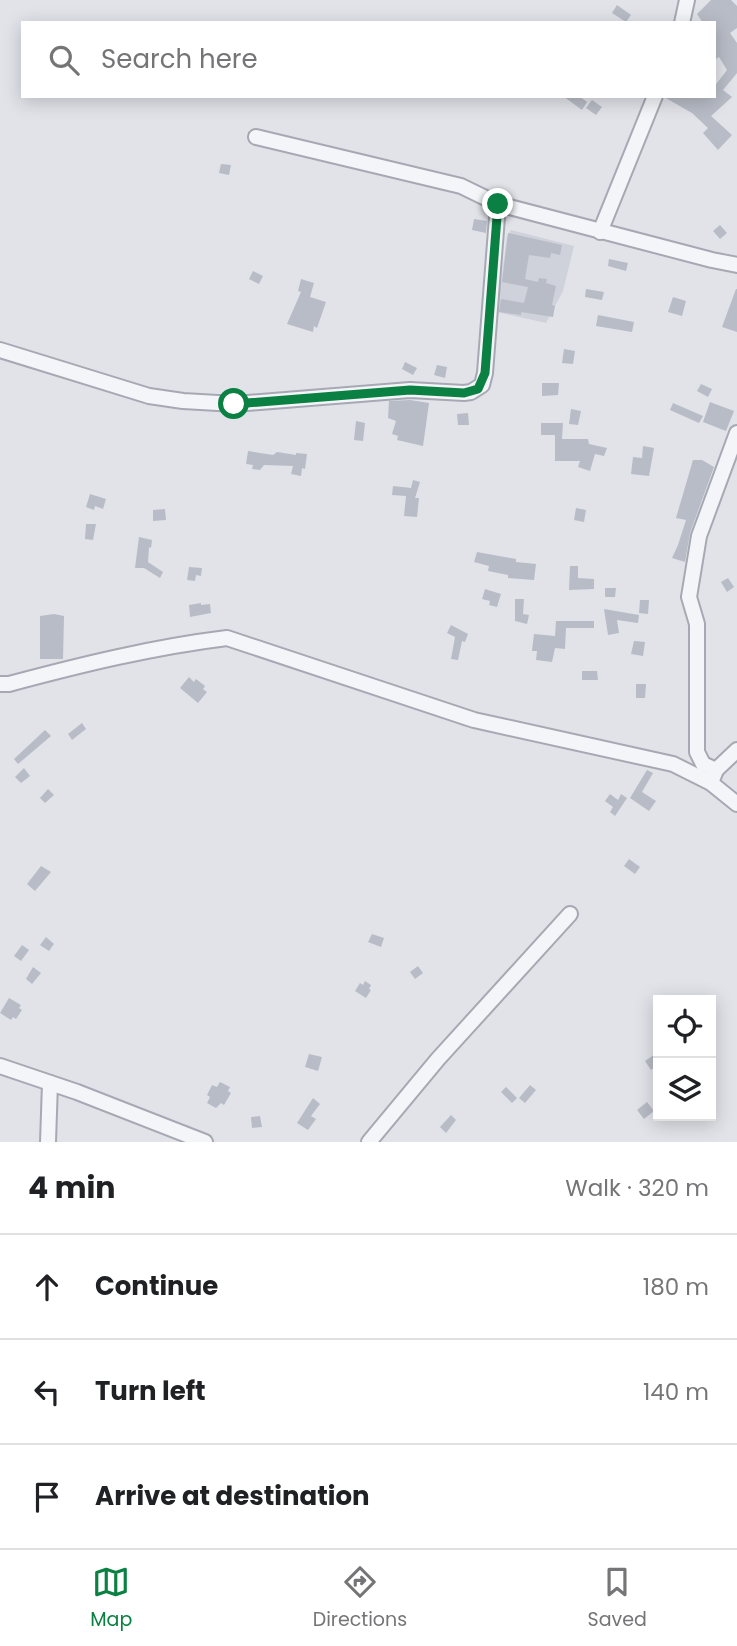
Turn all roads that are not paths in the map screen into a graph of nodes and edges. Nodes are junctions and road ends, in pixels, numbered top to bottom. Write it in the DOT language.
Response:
graph roads {
  1 [pos="687,0"];
  2 [pos="682,21"];
  3 [pos="654,98"];
  4 [pos="256,137"];
  5 [pos="498,204"];
  6 [pos="600,232"];
  7 [pos="737,265"];
  8 [pos="0,350"];
  9 [pos="737,433"];
  10 [pos="0,684"];
  11 [pos="737,750"];
  12 [pos="713,777"];
  13 [pos="737,804"];
  14 [pos="570,914"];
  15 [pos="0,1066"];
  16 [pos="50,1083"];
  17 [pos="48,1142"];
  18 [pos="205,1142"];
  19 [pos="369,1142"];
  1 -- 2 [label="street"];
  3 -- 6 [label="street"];
  4 -- 5 [label="street"];
  5 -- 6 [label="street"];
  5 -- 8 [label="street"];
  6 -- 7 [label="street"];
  9 -- 12 [label="street"];
  10 -- 12 [label="street"];
  11 -- 12 [label="street"];
  12 -- 13 [label="street"];
  14 -- 19 [label="street"];
  15 -- 16 [label="street"];
  16 -- 17 [label="street"];
  16 -- 18 [label="street"];
}
